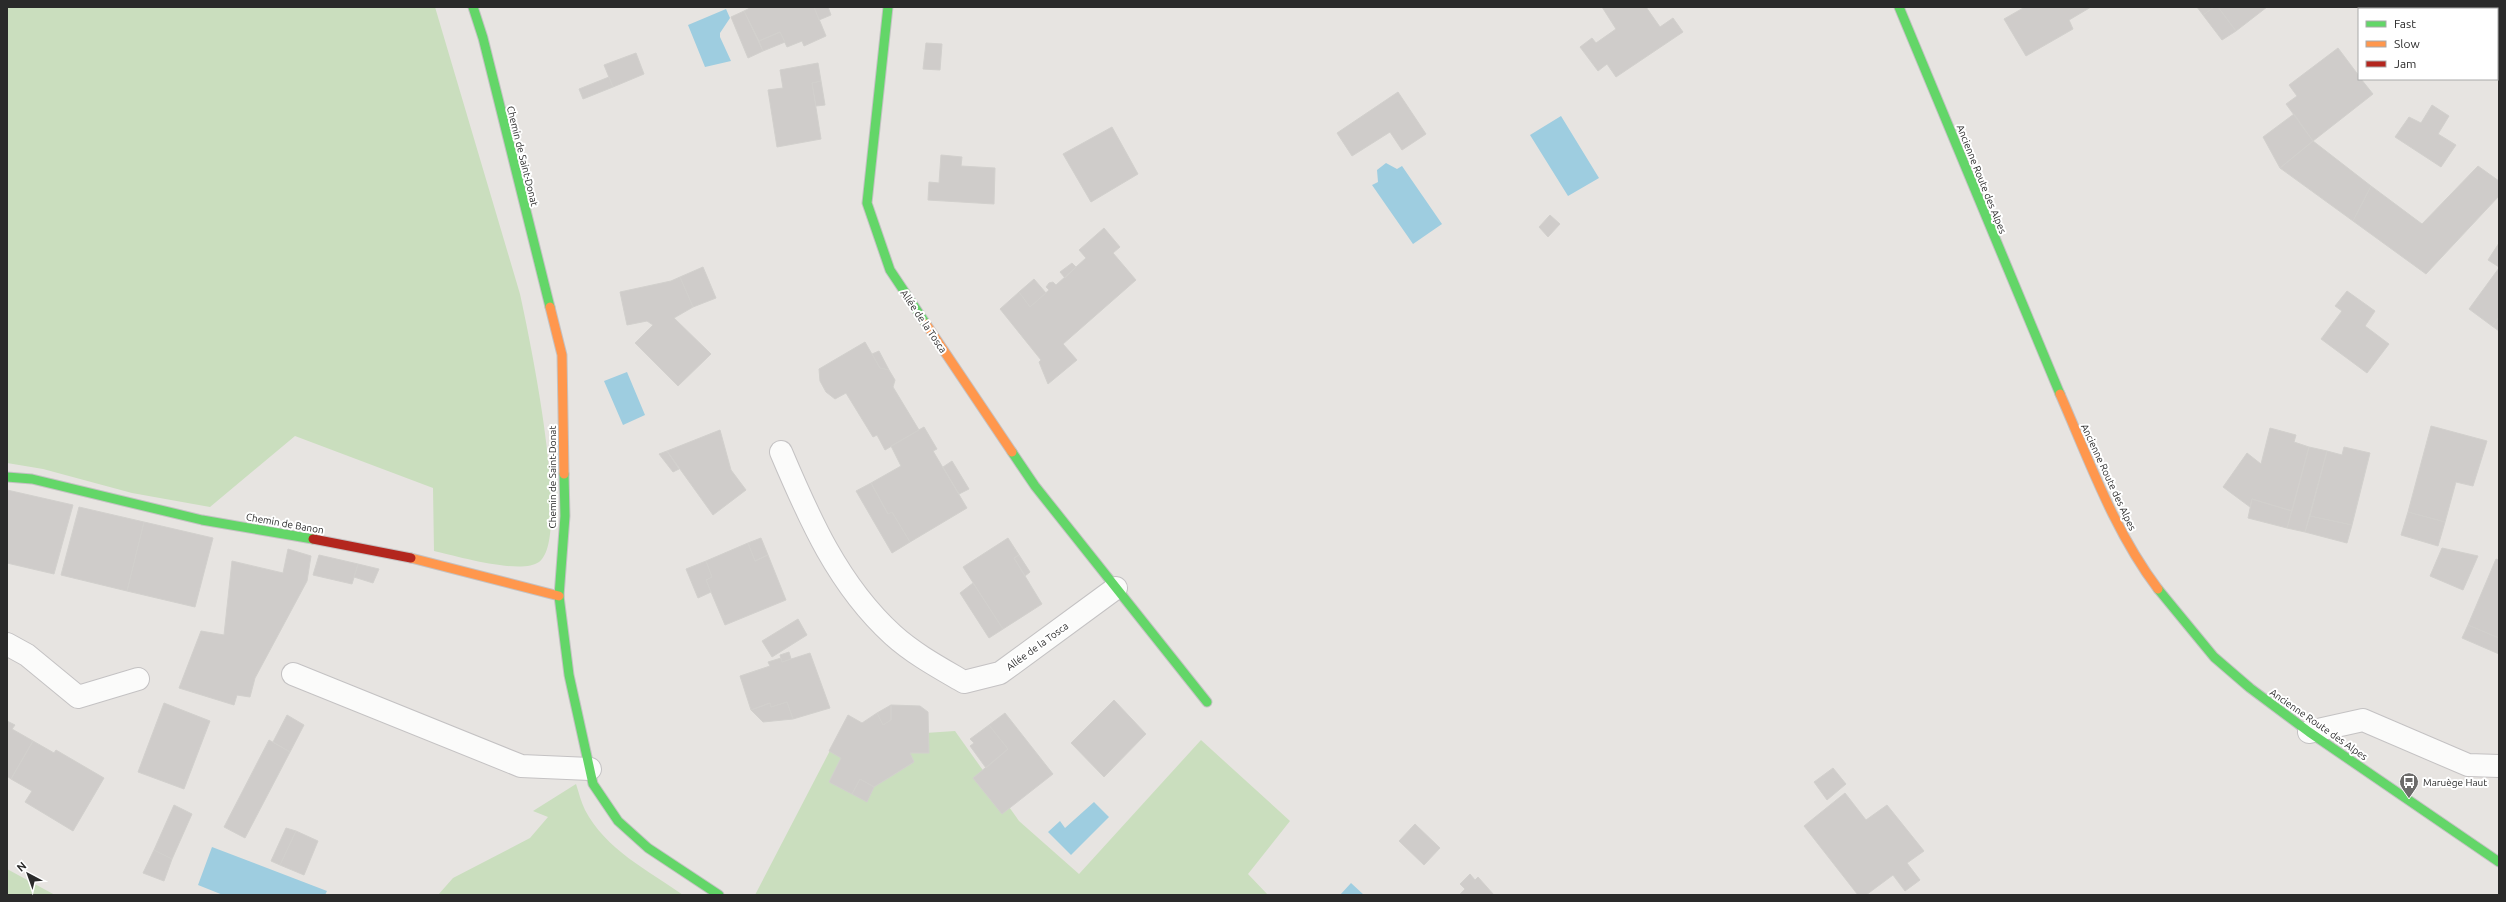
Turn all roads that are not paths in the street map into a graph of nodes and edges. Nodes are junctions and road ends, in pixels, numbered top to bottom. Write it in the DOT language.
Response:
graph roads {
  1 [pos="473,7"];
  2 [pos="888,7"];
  3 [pos="1899,7"];
  4 [pos="781,452"];
  5 [pos="7,477"];
  6 [pos="1116,588"];
  7 [pos="559,596"];
  8 [pos="7,644"];
  9 [pos="293,674"];
  10 [pos="138,679"];
  11 [pos="1207,702"];
  12 [pos="2309,732"];
  13 [pos="2499,766"];
  14 [pos="590,769"];
  15 [pos="2499,862"];
  16 [pos="719,895"];
  1 -- 7 [label="street, Chemin de Saint-Donat"];
  2 -- 6 [label="street, Allée de la Tosca"];
  3 -- 12 [label="street, Ancienne Route des Alpes"];
  4 -- 6 [label="street, Allée de la Tosca"];
  5 -- 7 [label="street, Chemin de Banon"];
  6 -- 11 [label="street, Allée de la Tosca"];
  7 -- 14 [label="street, Chemin de Saint-Donat"];
  8 -- 10 [label="street"];
  9 -- 14 [label="street"];
  12 -- 13 [label="street"];
  12 -- 15 [label="street, Ancienne Route des Alpes"];
  14 -- 16 [label="street, Chemin de Saint-Donat"];
}
